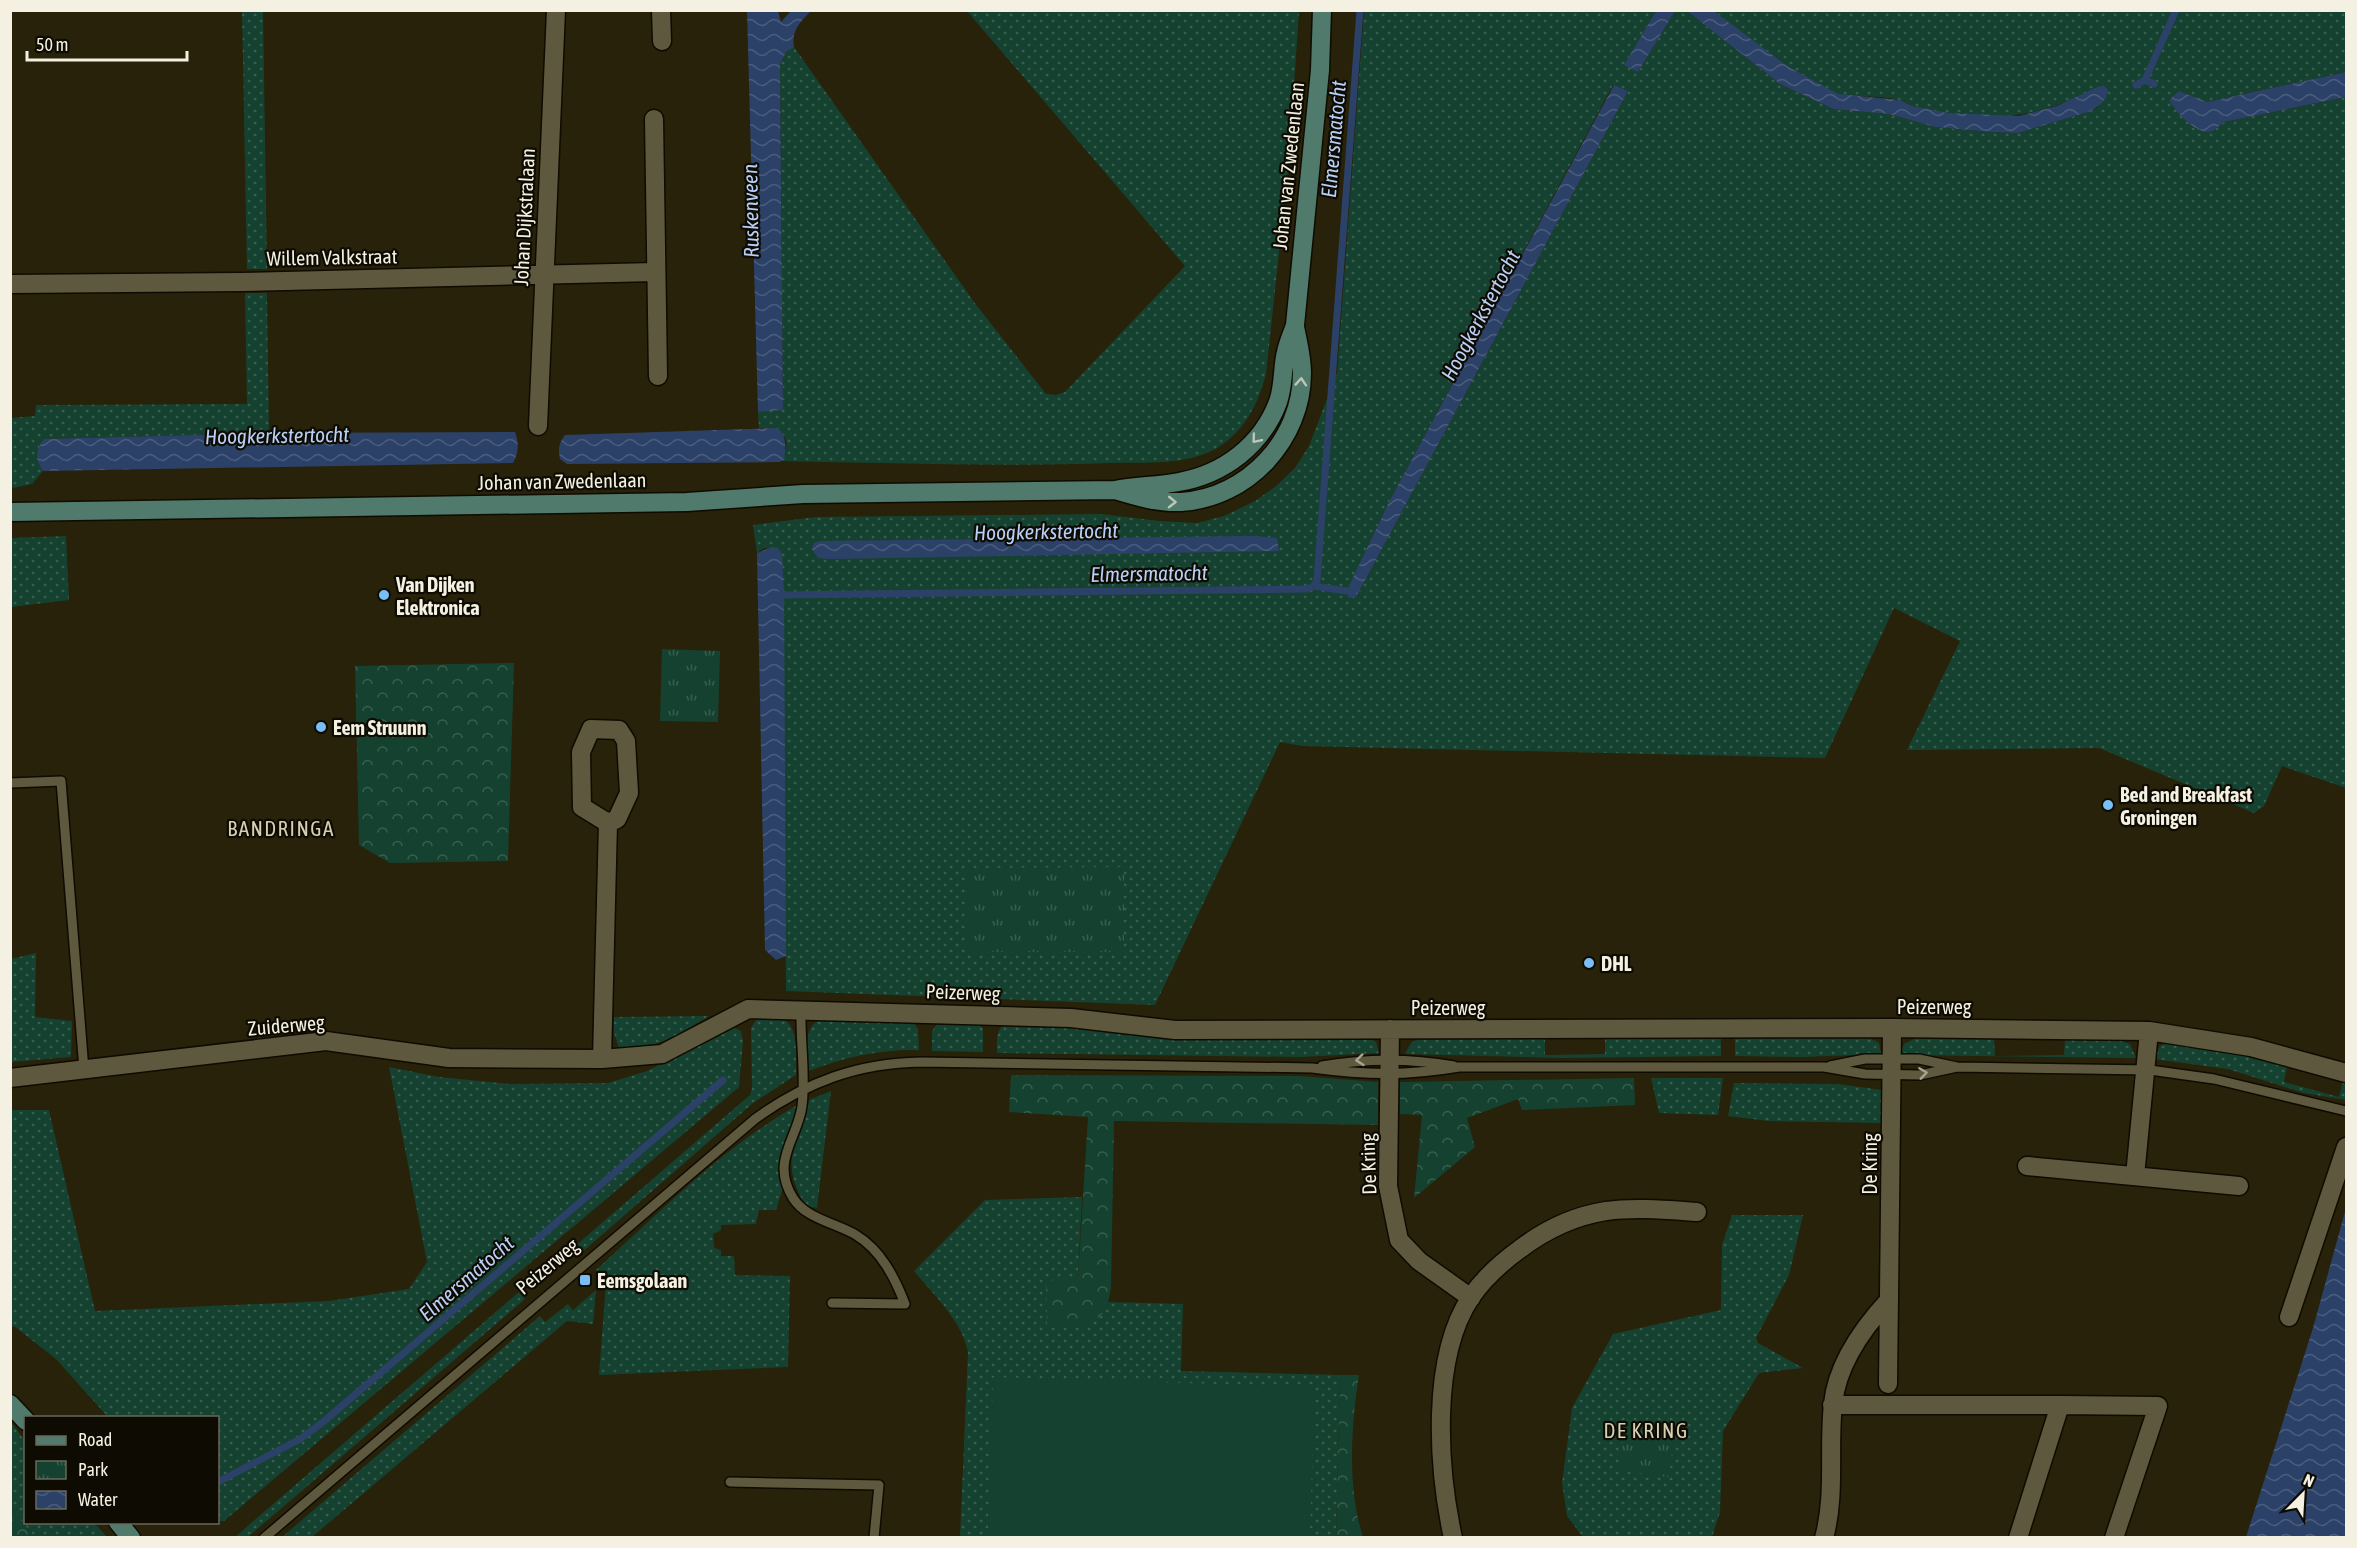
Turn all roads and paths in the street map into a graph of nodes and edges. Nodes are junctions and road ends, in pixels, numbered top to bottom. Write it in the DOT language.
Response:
graph roads {
  1 [pos="556,10"];
  2 [pos="661,10"];
  3 [pos="1322,10"];
  4 [pos="662,41"];
  5 [pos="654,119"];
  6 [pos="655,272"];
  7 [pos="544,274"];
  8 [pos="10,284"];
  9 [pos="658,375"];
  10 [pos="538,426"];
  11 [pos="10,512"];
  12 [pos="10,783"];
  13 [pos="608,823"];
  14 [pos="748,1009"];
  15 [pos="801,1010"];
  16 [pos="1892,1028"];
  17 [pos="1390,1029"];
  18 [pos="2149,1031"];
  19 [pos="602,1059"];
  20 [pos="1390,1067"];
  21 [pos="1460,1067"];
  22 [pos="1824,1067"];
  23 [pos="1892,1067"];
  24 [pos="1958,1067"];
  25 [pos="1312,1068"];
  26 [pos="84,1070"];
  27 [pos="2145,1070"];
  28 [pos="2346,1073"];
  29 [pos="10,1078"];
  30 [pos="802,1089"];
  31 [pos="2346,1111"];
  32 [pos="2346,1147"];
  33 [pos="2026,1166"];
  34 [pos="2135,1176"];
  35 [pos="2239,1186"];
  36 [pos="1697,1212"];
  37 [pos="1471,1298"];
  38 [pos="1889,1300"];
  39 [pos="832,1303"];
  40 [pos="2289,1317"];
  41 [pos="1887,1384"];
  42 [pos="10,1404"];
  43 [pos="1832,1405"];
  44 [pos="2060,1405"];
  45 [pos="24,1419"];
  46 [pos="729,1482"];
  47 [pos="120,1524"];
  48 [pos="131,1538"];
  49 [pos="264,1538"];
  50 [pos="874,1538"];
  51 [pos="1453,1538"];
  52 [pos="1824,1538"];
  53 [pos="2019,1538"];
  54 [pos="2114,1538"];
  1 -- 7 [label="street, Johan Dijkstralaan"];
  2 -- 4 [label="street"];
  3 -- 11 [label="main road, Johan van Zwedenlaan"];
  5 -- 6 [label="street"];
  6 -- 7 [label="street, Willem Valkstraat"];
  6 -- 9 [label="street"];
  7 -- 8 [label="street, Willem Valkstraat"];
  7 -- 10 [label="street, Johan Dijkstralaan"];
  12 -- 26 [label="lane"];
  13 -- 13 [label="street"];
  13 -- 19 [label="street"];
  14 -- 15 [label="street, Peizerweg"];
  14 -- 19 [label="street, Zuiderweg"];
  15 -- 17 [label="street, Peizerweg"];
  15 -- 30 [label="lane"];
  16 -- 17 [label="street, Peizerweg"];
  16 -- 18 [label="street, Peizerweg"];
  16 -- 23 [label="street, De Kring"];
  17 -- 20 [label="street, De Kring"];
  18 -- 27 [label="street"];
  18 -- 28 [label="street, Peizerweg"];
  19 -- 26 [label="street, Zuiderweg"];
  20 -- 21 [label="lane, Peizerweg"];
  20 -- 21 [label="lane, Peizerweg"];
  20 -- 25 [label="lane, Peizerweg"];
  20 -- 25 [label="lane, Peizerweg, one-way"];
  20 -- 37 [label="street, De Kring"];
  21 -- 22 [label="lane, Peizerweg"];
  22 -- 23 [label="lane, Peizerweg"];
  22 -- 23 [label="lane, Peizerweg"];
  23 -- 24 [label="lane, Peizerweg, one-way"];
  23 -- 24 [label="lane, Peizerweg"];
  23 -- 38 [label="street, De Kring"];
  24 -- 27 [label="lane, Peizerweg"];
  25 -- 30 [label="lane, Peizerweg"];
  26 -- 29 [label="street, Zuiderweg"];
  27 -- 31 [label="lane, Peizerweg"];
  27 -- 34 [label="street"];
  30 -- 39 [label="lane"];
  30 -- 49 [label="lane, Peizerweg"];
  32 -- 40 [label="street"];
  33 -- 34 [label="street"];
  34 -- 35 [label="street"];
  36 -- 37 [label="street"];
  37 -- 51 [label="street"];
  38 -- 41 [label="street, De Kring"];
  38 -- 43 [label="street"];
  42 -- 45 [label="main road"];
  43 -- 44 [label="street"];
  43 -- 52 [label="street"];
  44 -- 53 [label="street"];
  44 -- 54 [label="street"];
  46 -- 50 [label="lane"];
  47 -- 48 [label="main road"];
}
